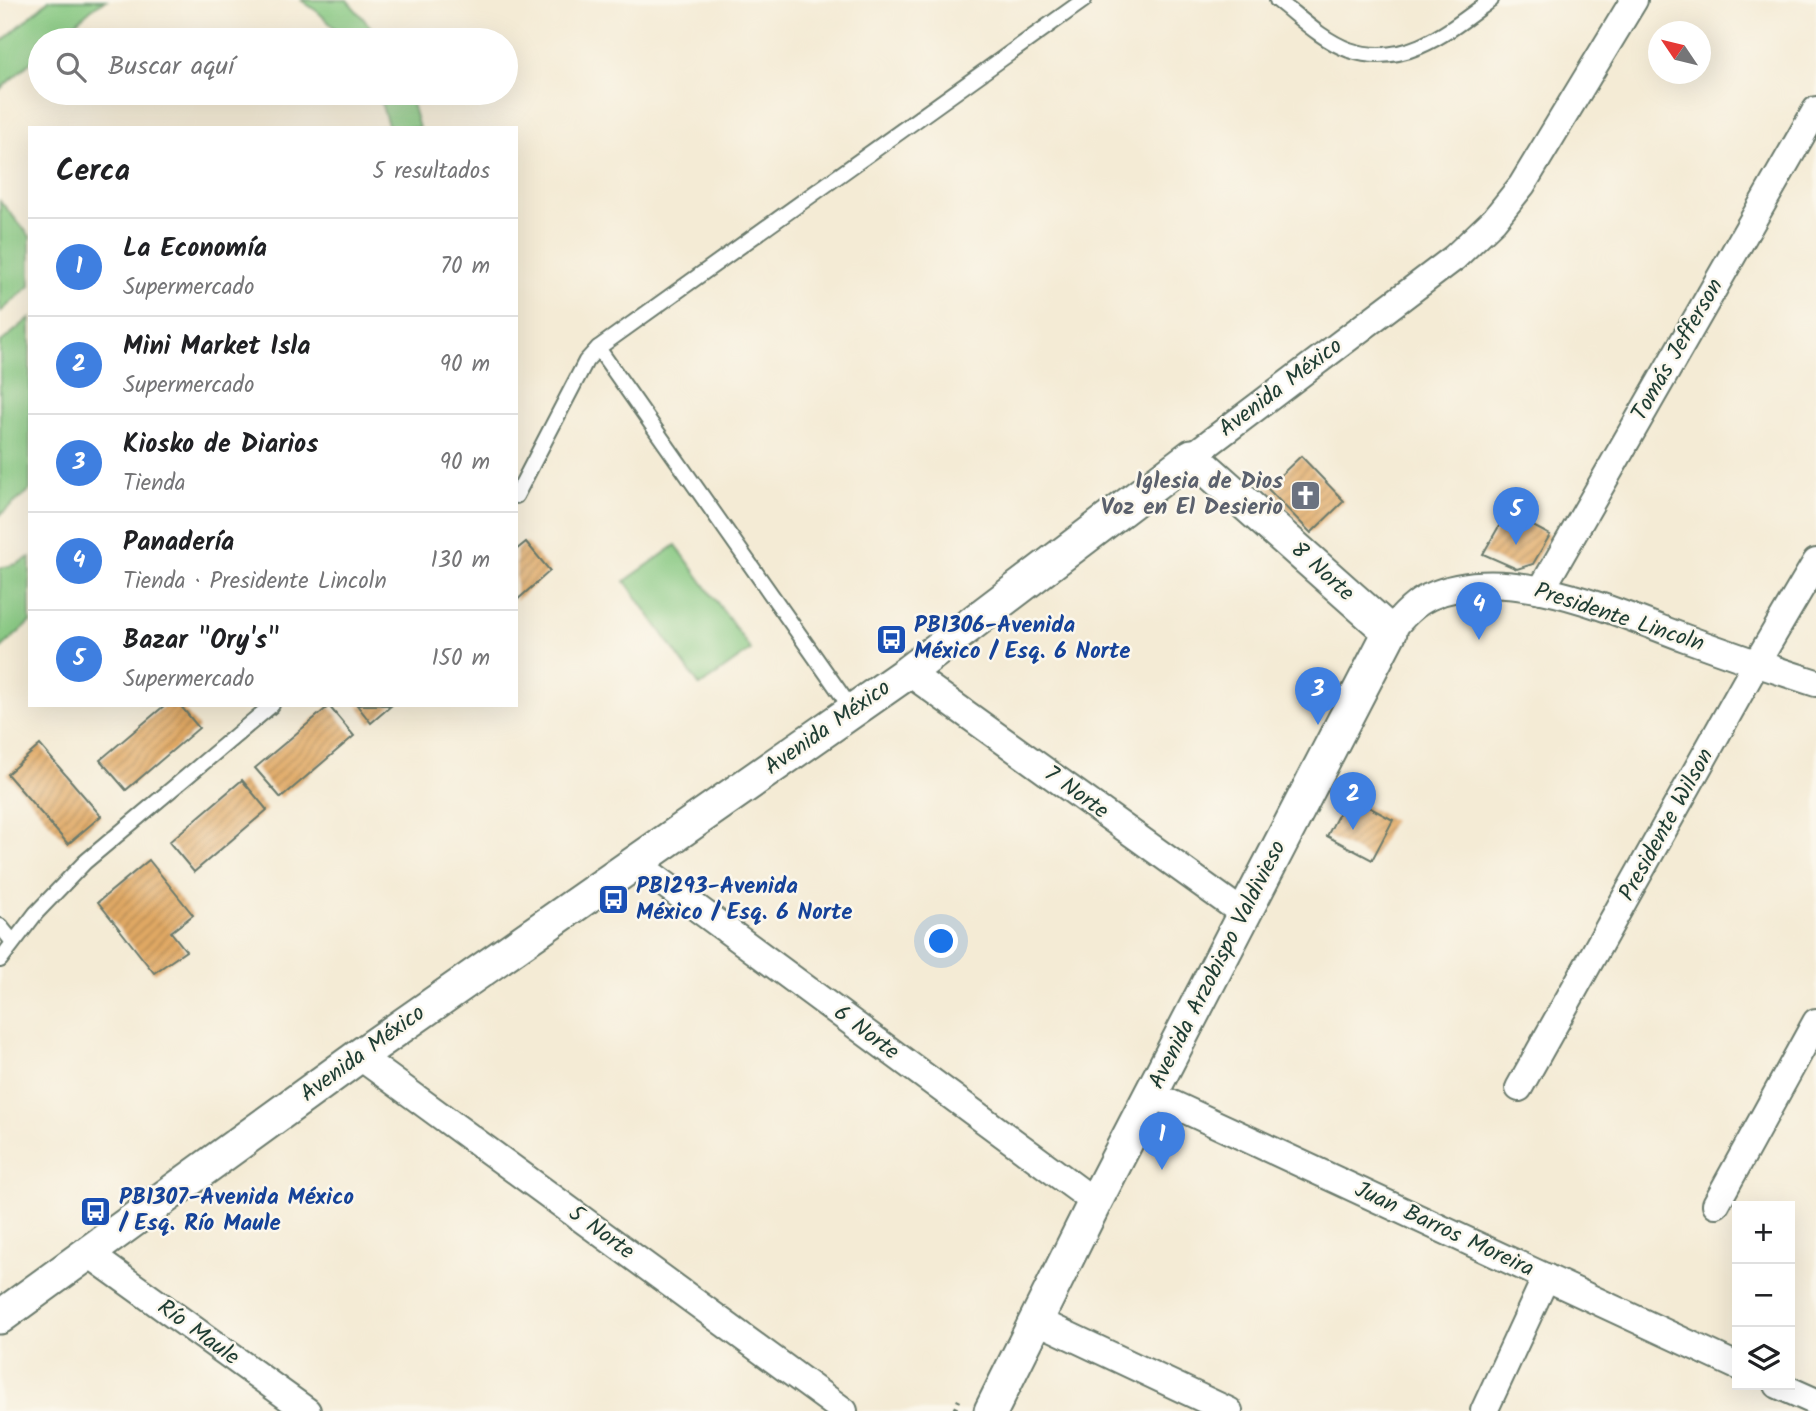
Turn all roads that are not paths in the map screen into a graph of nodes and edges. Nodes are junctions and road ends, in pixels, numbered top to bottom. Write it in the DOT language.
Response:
graph roads {
  1 [pos="1084,0"];
  2 [pos="1277,0"];
  3 [pos="1491,0"];
  4 [pos="1634,0"];
  5 [pos="1816,110"];
  6 [pos="598,348"];
  7 [pos="1192,456"];
  8 [pos="518,492"];
  9 [pos="1816,562"];
  10 [pos="1541,590"];
  11 [pos="1390,632"];
  12 [pos="1756,664"];
  13 [pos="908,672"];
  14 [pos="1816,683"];
  15 [pos="270,707"];
  16 [pos="853,710"];
  17 [pos="636,863"];
  18 [pos="1244,914"];
  19 [pos="0,926"];
  20 [pos="13,942"];
  21 [pos="0,960"];
  22 [pos="1816,1022"];
  23 [pos="359,1056"];
  24 [pos="1519,1088"];
  25 [pos="1151,1094"];
  26 [pos="1095,1202"];
  27 [pos="1716,1203"];
  28 [pos="89,1254"];
  29 [pos="1546,1277"];
  30 [pos="0,1317"];
  31 [pos="1036,1320"];
  32 [pos="1732,1364"];
  33 [pos="1789,1390"];
  34 [pos="1816,1402"];
  35 [pos="307,1411"];
  36 [pos="844,1411"];
  37 [pos="991,1411"];
  38 [pos="1229,1411"];
  39 [pos="1484,1411"];
  1 -- 6 [label="lane"];
  2 -- 3 [label="lane"];
  4 -- 7 [label="street, Avenida México"];
  5 -- 10 [label="street, Tomás Jefferson"];
  6 -- 8 [label="lane"];
  6 -- 16 [label="lane"];
  7 -- 11 [label="street, 8 Norte"];
  7 -- 13 [label="street, Avenida México"];
  9 -- 12 [label="street, Presidente Wilson"];
  10 -- 11 [label="street, Presidente Lincoln"];
  10 -- 12 [label="street, Presidente Lincoln"];
  11 -- 18 [label="street, Avenida Arzobispo Valdivieso"];
  12 -- 14 [label="street, Presidente Lincoln"];
  12 -- 24 [label="street, Presidente Wilson"];
  13 -- 16 [label="street, Avenida México"];
  13 -- 18 [label="street, 7 Norte"];
  15 -- 20 [label="lane"];
  16 -- 17 [label="street, Avenida México"];
  17 -- 23 [label="street, Avenida México"];
  17 -- 26 [label="street, 6 Norte"];
  18 -- 25 [label="street, Avenida Arzobispo Valdivieso"];
  19 -- 20 [label="lane"];
  20 -- 21 [label="lane"];
  22 -- 27 [label="street"];
  23 -- 28 [label="street, Avenida México"];
  23 -- 36 [label="street, 5 Norte"];
  25 -- 26 [label="street, Avenida Arzobispo Valdivieso"];
  25 -- 29 [label="street, Juan Barros Moreira"];
  26 -- 31 [label="street, Avenida Arzobispo Valdivieso"];
  28 -- 30 [label="street, Avenida México"];
  28 -- 35 [label="street, Río Maule"];
  29 -- 32 [label="street, Juan Barros Moreira"];
  29 -- 39 [label="street"];
  31 -- 37 [label="street, Avenida Arzobispo Valdivieso"];
  31 -- 38 [label="street"];
  33 -- 34 [label="street"];
}
